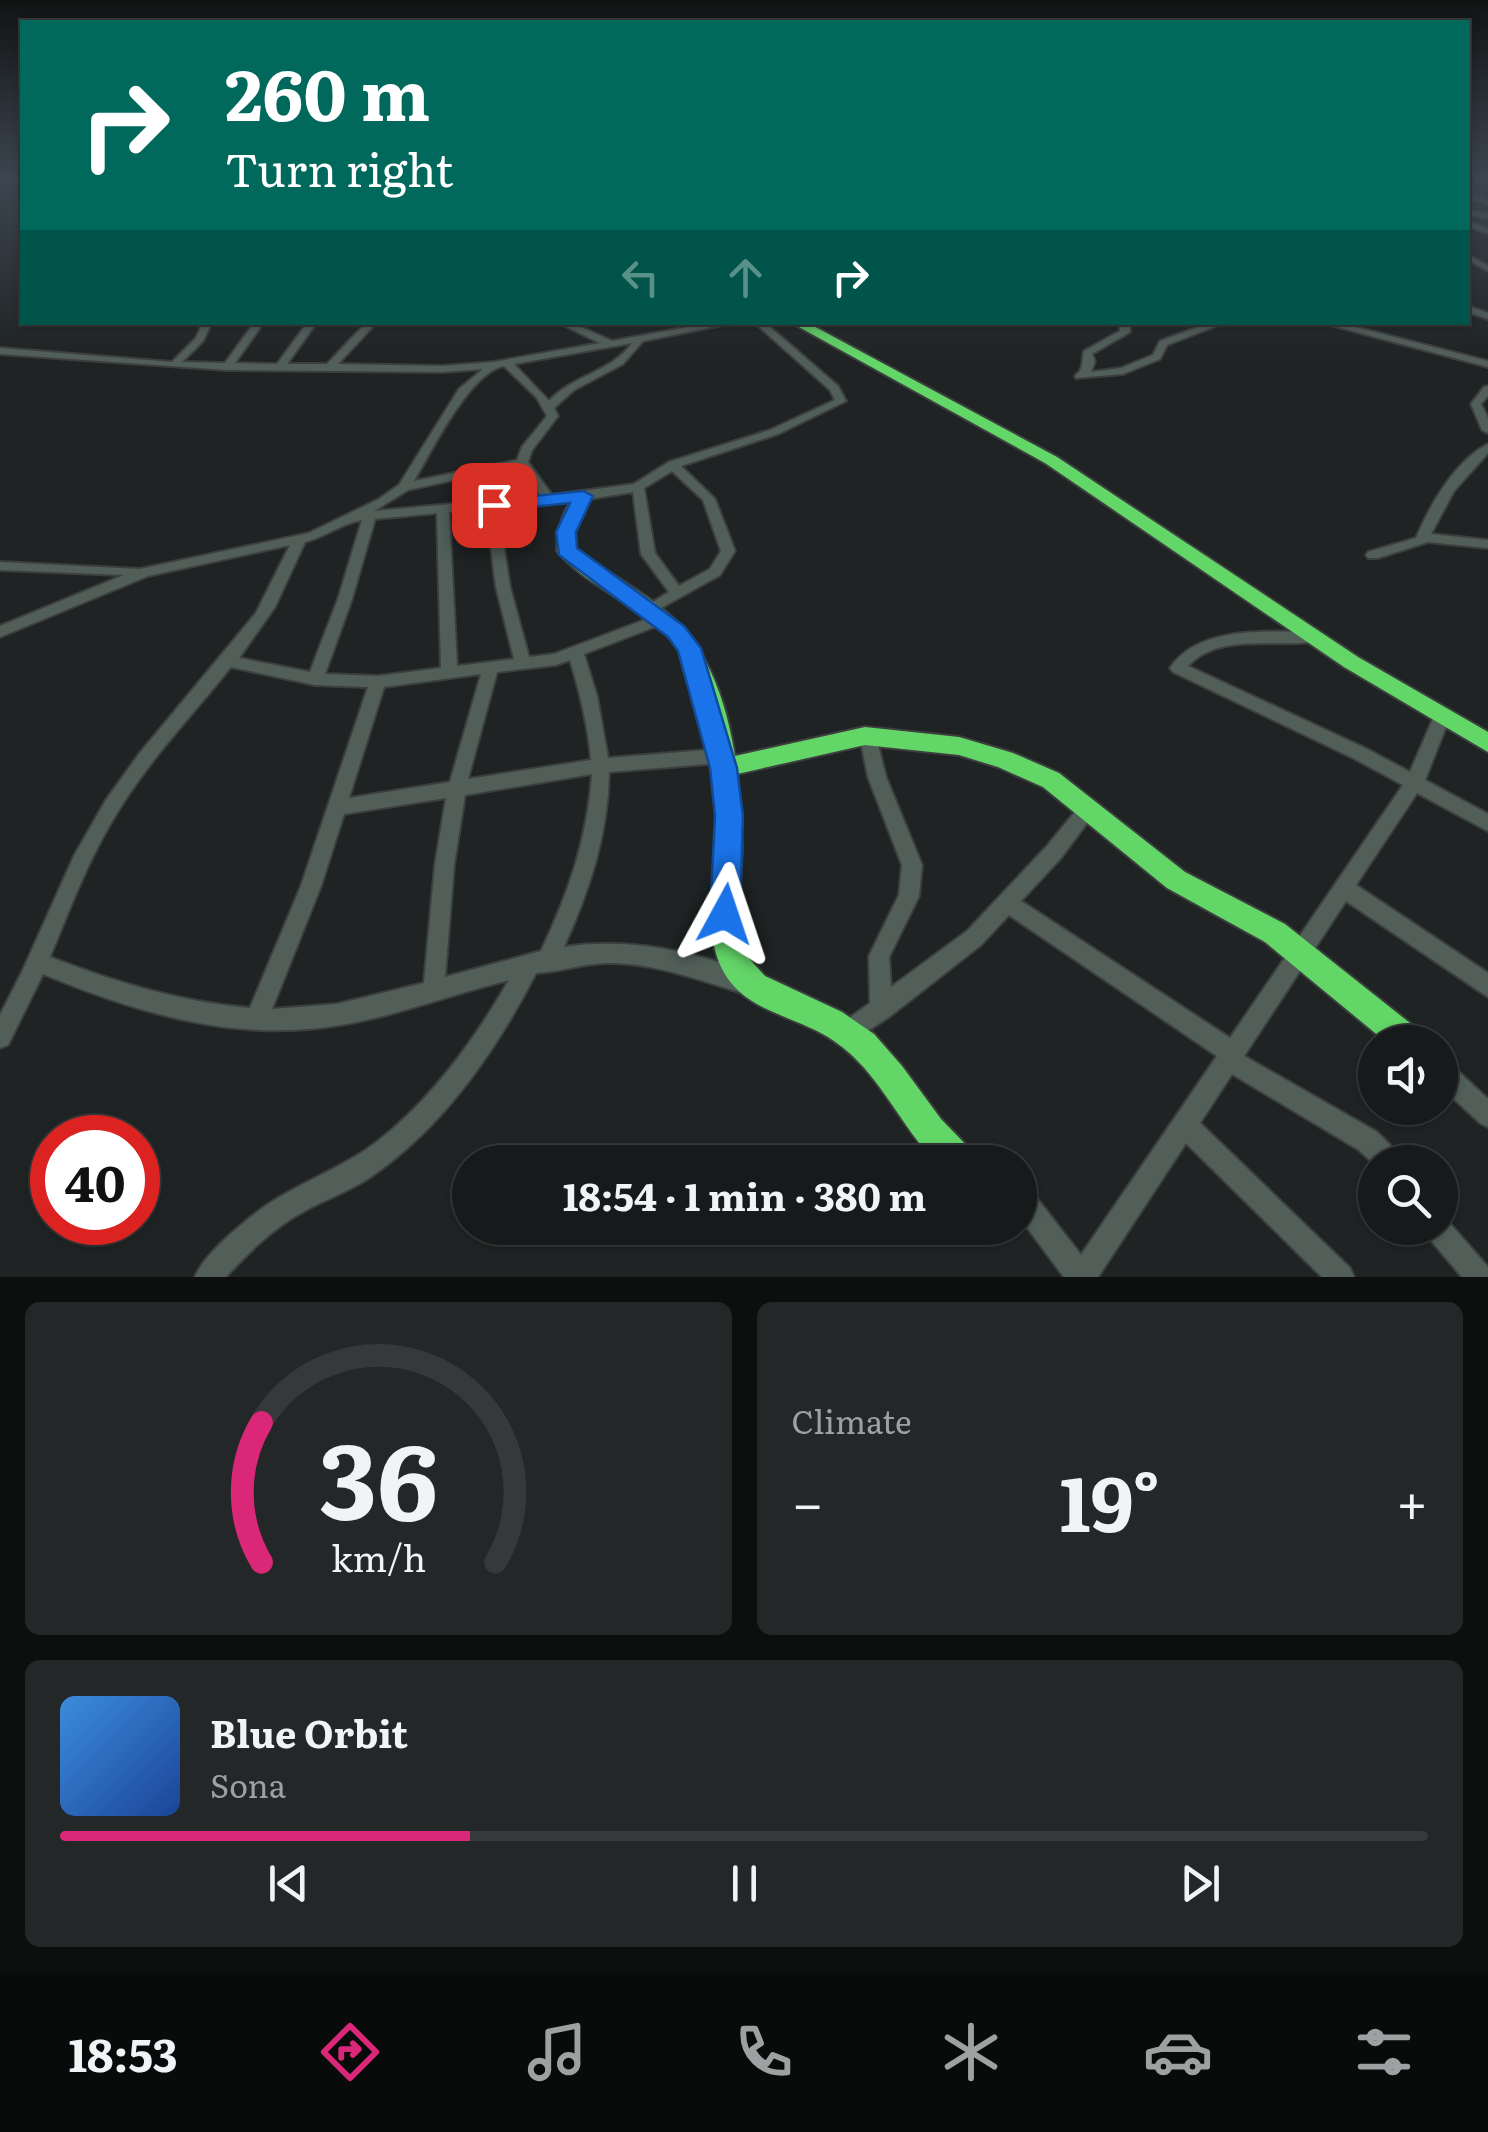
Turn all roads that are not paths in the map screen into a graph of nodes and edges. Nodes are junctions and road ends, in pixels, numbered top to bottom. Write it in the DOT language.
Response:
graph roads {
  1 [pos="1470,260"];
  2 [pos="1488,269"];
  3 [pos="207,325"];
  4 [pos="258,325"];
  5 [pos="311,325"];
  6 [pos="370,325"];
  7 [pos="569,325"];
  8 [pos="718,325"];
  9 [pos="761,325"];
  10 [pos="802,325"];
  11 [pos="1125,325"];
  12 [pos="1214,325"];
  13 [pos="1360,327"];
  14 [pos="638,341"];
  15 [pos="614,345"];
  16 [pos="0,352"];
  17 [pos="500,364"];
  18 [pos="1488,364"];
  19 [pos="174,365"];
  20 [pos="228,367"];
  21 [pos="280,367"];
  22 [pos="328,368"];
  23 [pos="1488,389"];
  24 [pos="549,407"];
  25 [pos="1488,430"];
  26 [pos="1488,447"];
  27 [pos="522,462"];
  28 [pos="672,466"];
  29 [pos="487,471"];
  30 [pos="404,486"];
  31 [pos="638,487"];
  32 [pos="583,496"];
  33 [pos="548,498"];
  34 [pos="494,505"];
  35 [pos="443,510"];
  36 [pos="362,516"];
  37 [pos="1423,537"];
  38 [pos="299,540"];
  39 [pos="1488,544"];
  40 [pos="1373,555"];
  41 [pos="0,566"];
  42 [pos="144,572"];
  43 [pos="677,593"];
  44 [pos="653,615"];
  45 [pos="0,632"];
  46 [pos="1314,637"];
  47 [pos="575,652"];
  48 [pos="228,661"];
  49 [pos="523,664"];
  50 [pos="491,667"];
  51 [pos="449,671"];
  52 [pos="314,678"];
  53 [pos="378,682"];
  54 [pos="1441,719"];
  55 [pos="868,736"];
  56 [pos="1488,743"];
  57 [pos="722,762"];
  58 [pos="600,766"];
  59 [pos="1415,782"];
  60 [pos="454,788"];
  61 [pos="339,807"];
  62 [pos="1089,807"];
  63 [pos="1488,822"];
  64 [pos="1345,889"];
  65 [pos="1009,904"];
  66 [pos="1302,953"];
  67 [pos="40,963"];
  68 [pos="537,965"];
  69 [pos="749,984"];
  70 [pos="1488,986"];
  71 [pos="434,989"];
  72 [pos="880,1009"];
  73 [pos="257,1018"];
  74 [pos="1389,1025"];
  75 [pos="849,1032"];
  76 [pos="0,1037"];
  77 [pos="1229,1055"];
  78 [pos="1458,1087"];
  79 [pos="1488,1115"];
  80 [pos="1184,1124"];
  81 [pos="937,1145"];
  82 [pos="1372,1145"];
  83 [pos="1037,1219"];
  84 [pos="1452,1245"];
  85 [pos="208,1277"];
  86 [pos="1082,1277"];
  87 [pos="1341,1277"];
  88 [pos="1479,1277"];
  1 -- 2 [label="street"];
  3 -- 19 [label="street"];
  4 -- 20 [label="street"];
  5 -- 21 [label="street"];
  6 -- 22 [label="street"];
  7 -- 15 [label="street"];
  8 -- 14 [label="street"];
  9 -- 28 [label="street"];
  10 -- 46 [label="street"];
  11 -- 12 [label="street"];
  13 -- 18 [label="street"];
  14 -- 15 [label="street"];
  14 -- 24 [label="street"];
  15 -- 17 [label="street"];
  16 -- 19 [label="street"];
  17 -- 22 [label="street"];
  17 -- 24 [label="street"];
  17 -- 30 [label="street"];
  19 -- 20 [label="street"];
  20 -- 21 [label="street"];
  21 -- 22 [label="street"];
  23 -- 25 [label="street"];
  24 -- 27 [label="street"];
  26 -- 37 [label="street"];
  27 -- 29 [label="street"];
  27 -- 33 [label="street"];
  28 -- 31 [label="street"];
  28 -- 43 [label="street"];
  29 -- 30 [label="street"];
  29 -- 34 [label="street"];
  30 -- 36 [label="street"];
  31 -- 32 [label="street"];
  31 -- 43 [label="street"];
  32 -- 33 [label="street"];
  32 -- 44 [label="street"];
  33 -- 34 [label="street"];
  34 -- 35 [label="street"];
  34 -- 49 [label="street"];
  35 -- 36 [label="street"];
  35 -- 51 [label="street"];
  36 -- 38 [label="street"];
  36 -- 52 [label="street"];
  37 -- 39 [label="street"];
  37 -- 40 [label="street"];
  38 -- 42 [label="street"];
  38 -- 48 [label="street"];
  41 -- 42 [label="street"];
  42 -- 45 [label="street"];
  43 -- 44 [label="street"];
  44 -- 47 [label="street"];
  44 -- 57 [label="street"];
  46 -- 54 [label="street"];
  46 -- 59 [label="street"];
  47 -- 49 [label="street"];
  47 -- 58 [label="street"];
  48 -- 52 [label="street"];
  48 -- 67 [label="street"];
  49 -- 50 [label="street"];
  50 -- 51 [label="street"];
  50 -- 60 [label="street"];
  51 -- 53 [label="street"];
  52 -- 53 [label="street"];
  53 -- 61 [label="street"];
  54 -- 56 [label="street"];
  54 -- 59 [label="street"];
  55 -- 57 [label="street"];
  55 -- 62 [label="street"];
  55 -- 72 [label="street"];
  57 -- 58 [label="street"];
  57 -- 69 [label="street"];
  58 -- 60 [label="street"];
  58 -- 68 [label="street"];
  59 -- 63 [label="street"];
  59 -- 64 [label="street"];
  60 -- 61 [label="street"];
  60 -- 71 [label="street"];
  61 -- 73 [label="street"];
  62 -- 65 [label="street"];
  62 -- 66 [label="street"];
  64 -- 66 [label="street"];
  64 -- 70 [label="street"];
  65 -- 72 [label="street"];
  65 -- 77 [label="street"];
  66 -- 74 [label="street"];
  66 -- 77 [label="street"];
  67 -- 73 [label="street"];
  67 -- 76 [label="street"];
  68 -- 69 [label="street"];
  68 -- 71 [label="street"];
  68 -- 85 [label="street"];
  69 -- 75 [label="street"];
  71 -- 73 [label="street"];
  72 -- 75 [label="street"];
  75 -- 81 [label="street"];
  77 -- 80 [label="street"];
  77 -- 82 [label="street"];
  78 -- 79 [label="street"];
  80 -- 86 [label="street"];
  80 -- 87 [label="street"];
  83 -- 86 [label="street"];
  84 -- 88 [label="street"];
}
